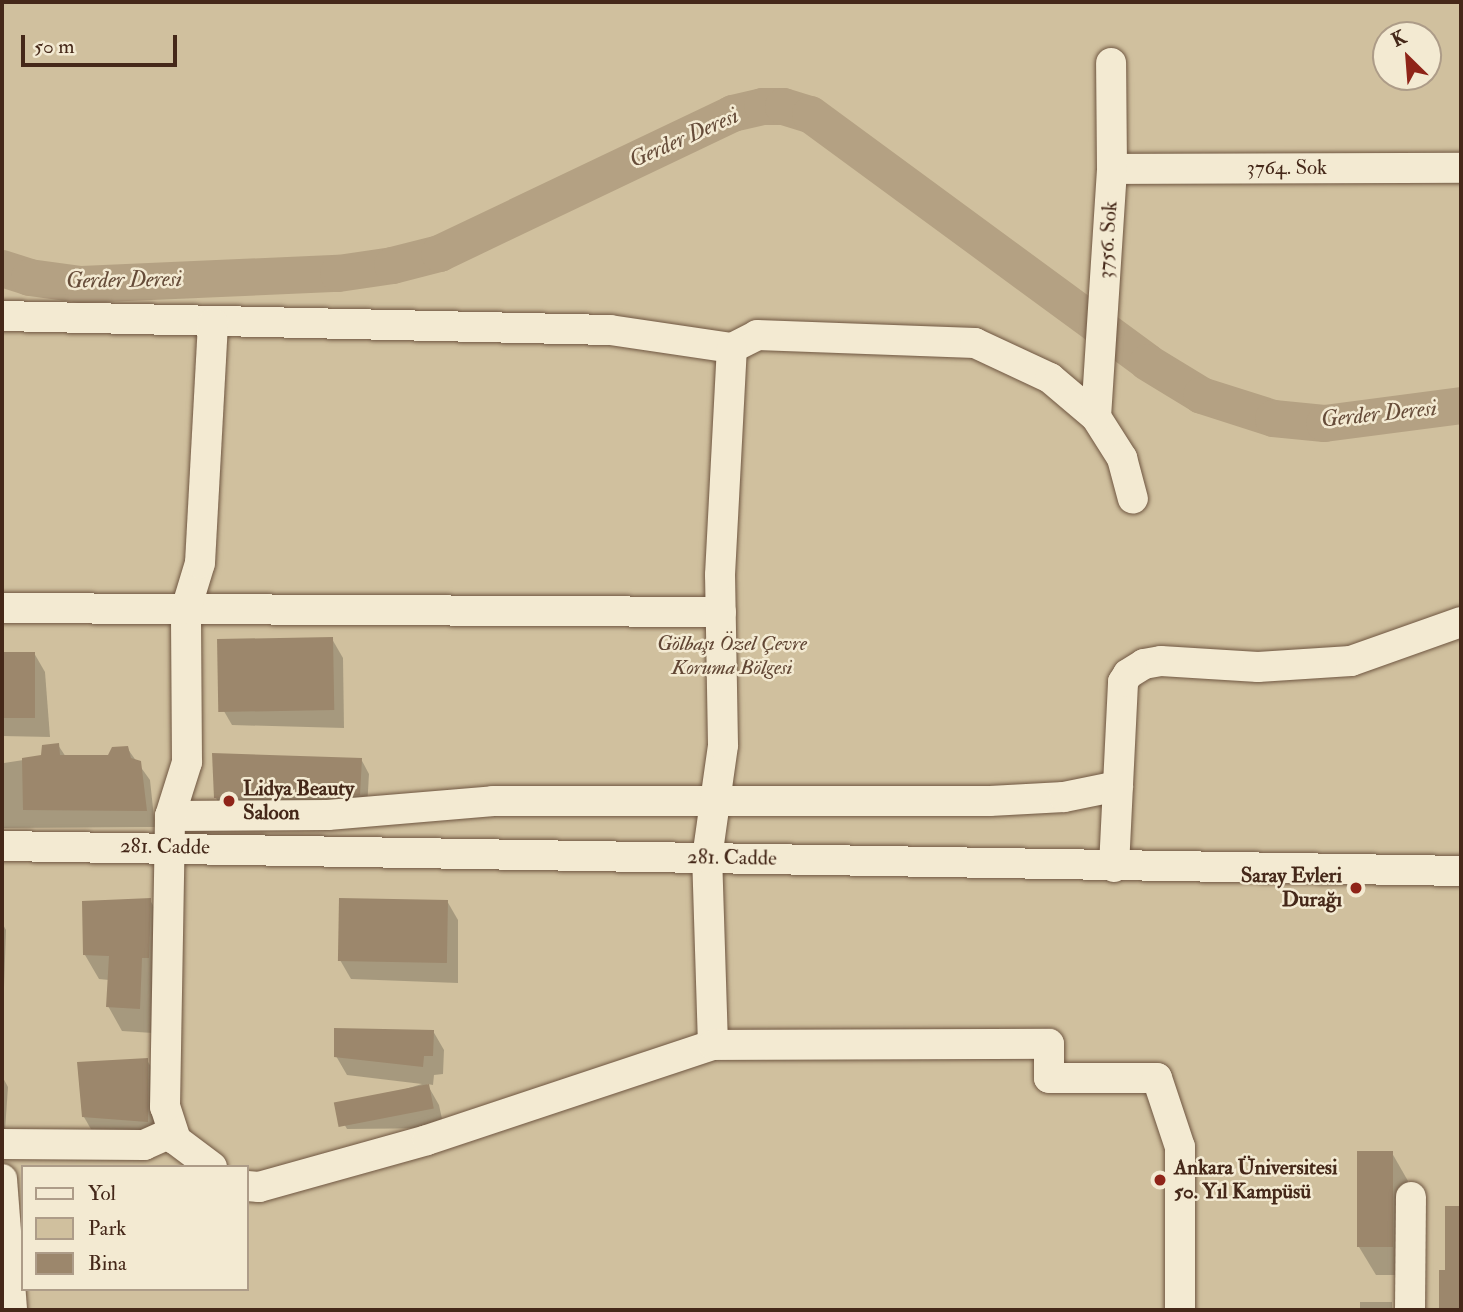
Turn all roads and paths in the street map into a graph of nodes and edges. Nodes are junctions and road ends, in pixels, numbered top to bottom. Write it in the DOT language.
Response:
graph roads {
  1 [pos="1111,63"];
  2 [pos="1461,168"];
  3 [pos="1112,169"];
  4 [pos="2,316"];
  5 [pos="213,323"];
  6 [pos="732,348"];
  7 [pos="1097,417"];
  8 [pos="1133,499"];
  9 [pos="2,607"];
  10 [pos="186,609"];
  11 [pos="721,612"];
  12 [pos="1461,622"];
  13 [pos="1118,786"];
  14 [pos="714,803"];
  15 [pos="170,816"];
  16 [pos="2,846"];
  17 [pos="169,847"];
  18 [pos="707,858"];
  19 [pos="1114,867"];
  20 [pos="1461,871"];
  21 [pos="713,1045"];
  22 [pos="171,1133"];
  23 [pos="2,1144"];
  24 [pos="210,1165"];
  25 [pos="2,1179"];
  26 [pos="248,1186"];
  27 [pos="1410,1197"];
  28 [pos="12,1310"];
  29 [pos="1180,1310"];
  30 [pos="1410,1310"];
  1 -- 3 [label="street, 3756. Sok"];
  2 -- 3 [label="street, 3764. Sok"];
  3 -- 7 [label="street, 3756. Sok"];
  4 -- 5 [label="street"];
  5 -- 6 [label="street"];
  5 -- 10 [label="street"];
  6 -- 7 [label="street"];
  6 -- 11 [label="street"];
  7 -- 8 [label="street"];
  9 -- 10 [label="street"];
  10 -- 11 [label="street"];
  10 -- 15 [label="street"];
  11 -- 14 [label="street"];
  12 -- 13 [label="street"];
  13 -- 14 [label="street"];
  13 -- 19 [label="street"];
  14 -- 15 [label="street"];
  14 -- 18 [label="street"];
  15 -- 17 [label="street"];
  16 -- 17 [label="street, 281. Cadde"];
  17 -- 18 [label="street, 281. Cadde"];
  17 -- 22 [label="street"];
  18 -- 19 [label="street, 281. Cadde"];
  18 -- 21 [label="street"];
  19 -- 20 [label="street, 281. Cadde"];
  21 -- 26 [label="street"];
  21 -- 29 [label="street"];
  22 -- 23 [label="street"];
  22 -- 24 [label="street"];
  25 -- 28 [label="street"];
  27 -- 30 [label="street"];
}
